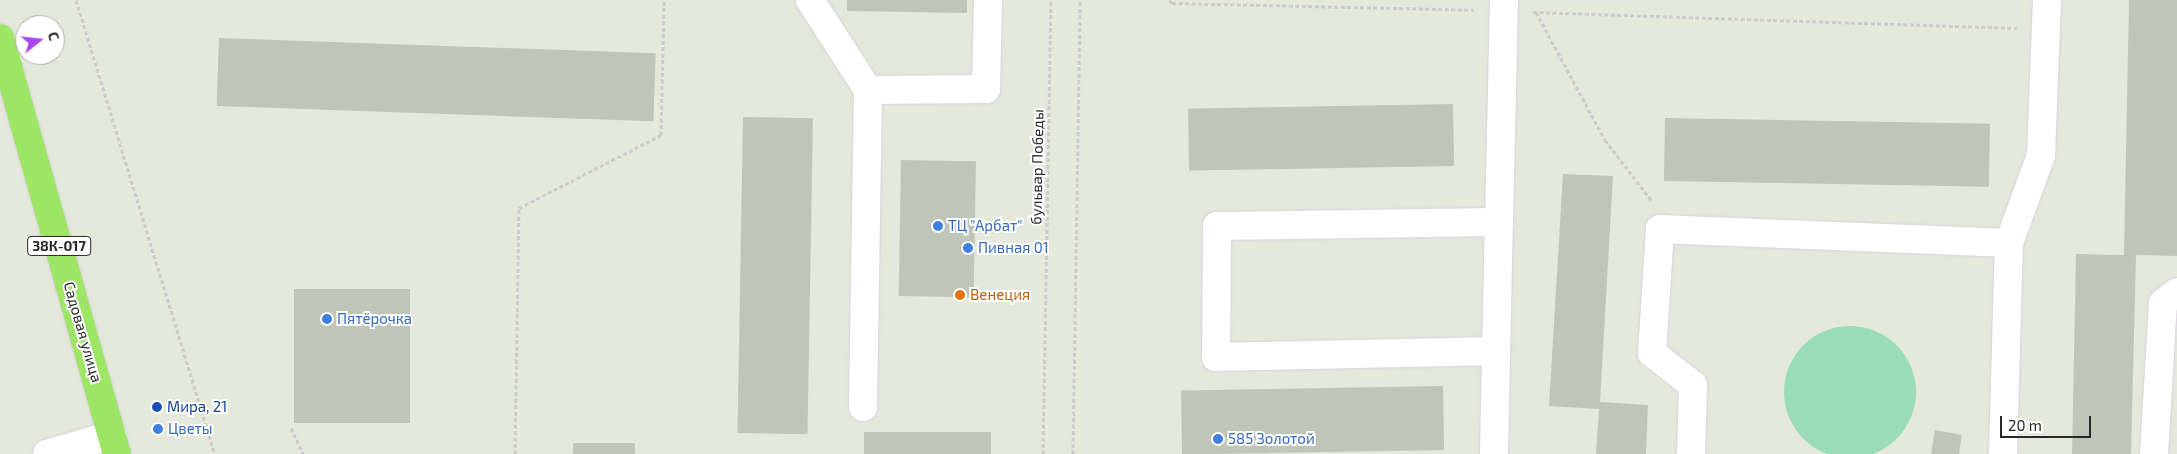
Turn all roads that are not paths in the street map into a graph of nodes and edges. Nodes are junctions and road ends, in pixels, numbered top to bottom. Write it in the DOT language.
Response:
graph roads {
  1 [pos="810,0"];
  2 [pos="988,0"];
  3 [pos="2047,0"];
  4 [pos="1503,5"];
  5 [pos="0,38"];
  6 [pos="868,90"];
  7 [pos="1499,222"];
  8 [pos="2008,243"];
  9 [pos="2177,292"];
  10 [pos="1496,351"];
  11 [pos="862,407"];
  12 [pos="114,445"];
  13 [pos="47,454"];
  14 [pos="1494,454"];
  15 [pos="1690,454"];
  16 [pos="2003,454"];
  17 [pos="2154,454"];
  1 -- 6 [label="lane"];
  2 -- 6 [label="lane"];
  3 -- 8 [label="lane"];
  4 -- 7 [label="lane"];
  5 -- 12 [label="main road, Садовая улица / 38К-017"];
  6 -- 11 [label="lane"];
  7 -- 10 [label="lane"];
  7 -- 10 [label="lane"];
  8 -- 15 [label="lane"];
  8 -- 16 [label="lane"];
  9 -- 17 [label="lane"];
  10 -- 14 [label="lane"];
  12 -- 13 [label="lane"];
}
